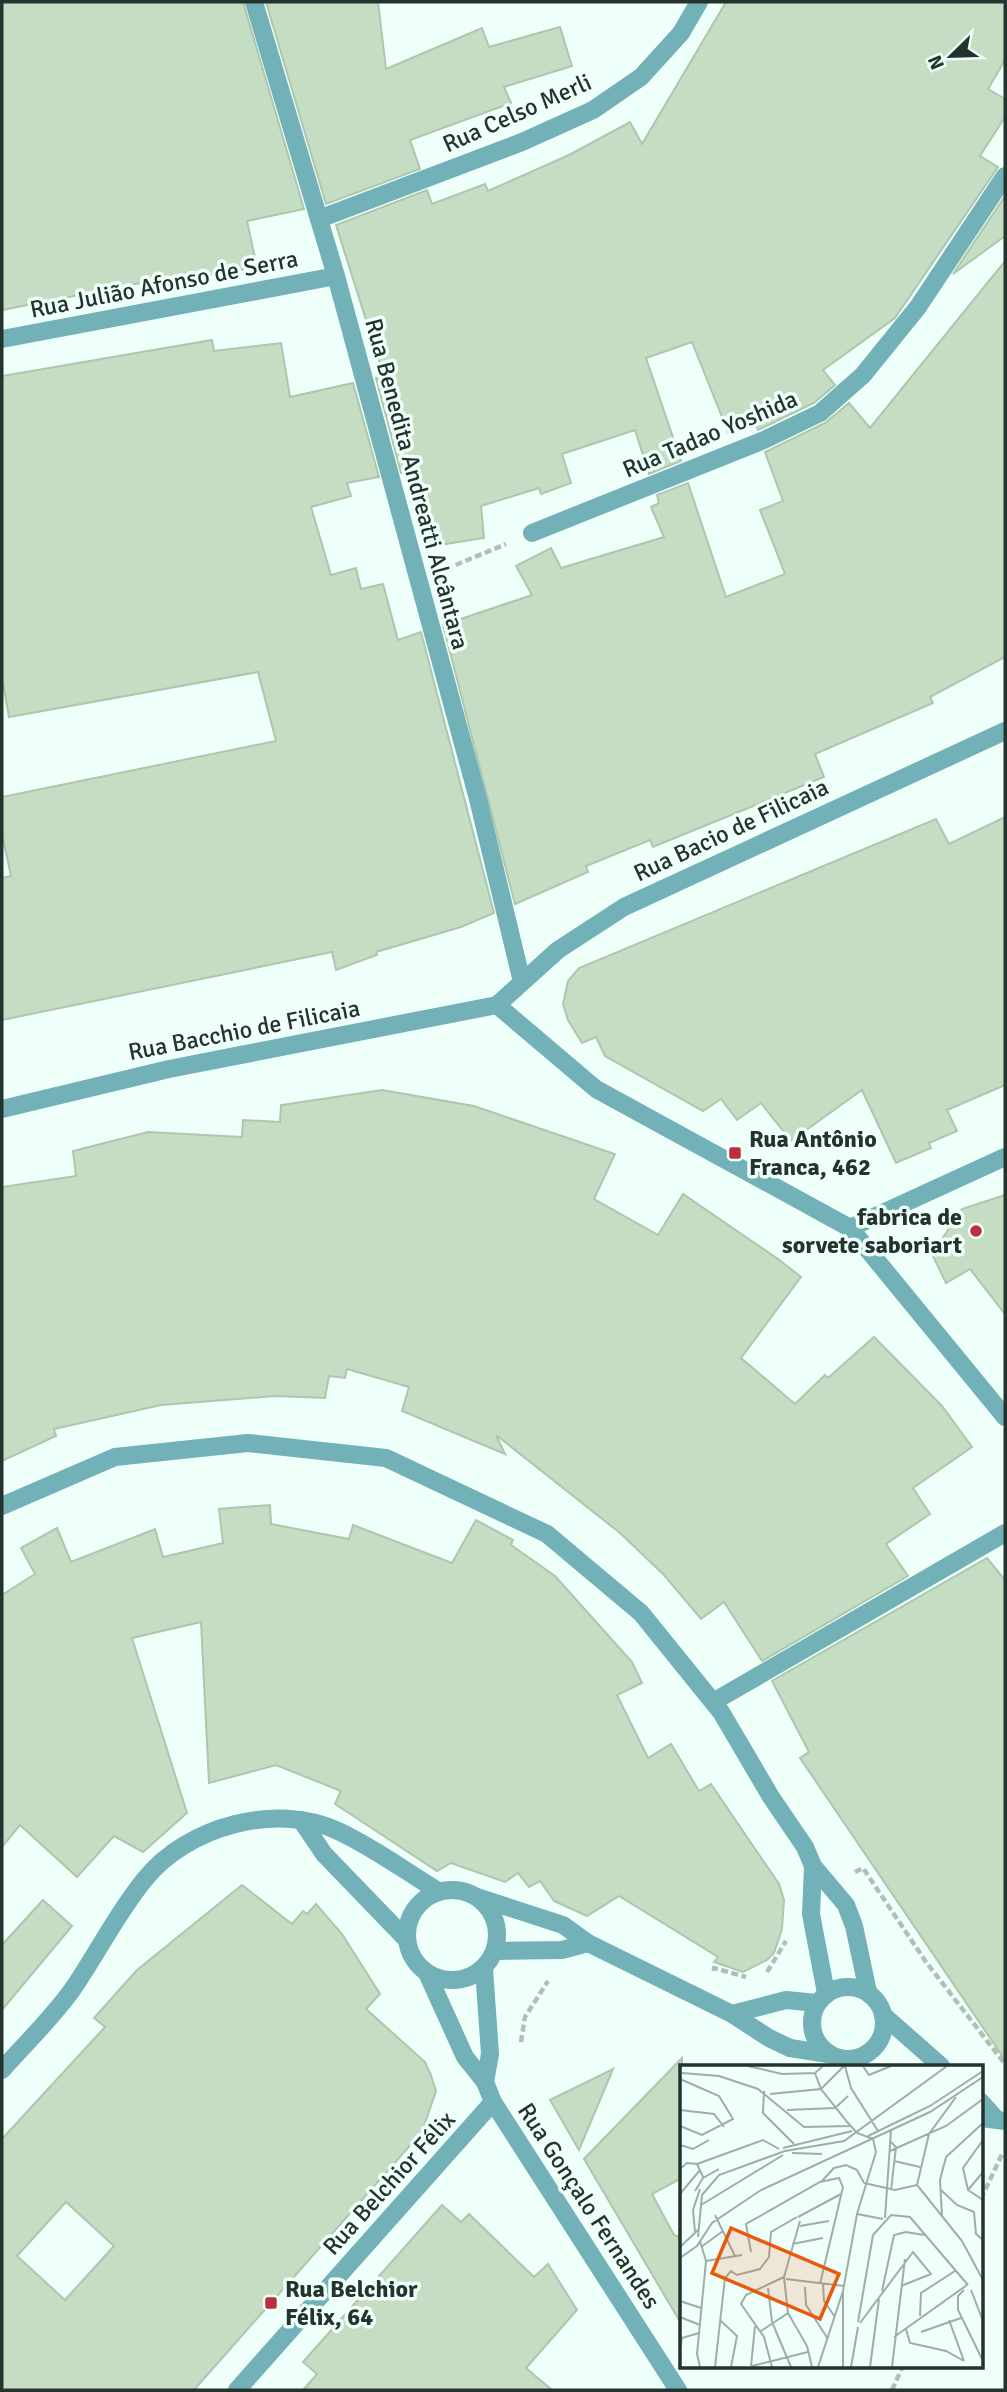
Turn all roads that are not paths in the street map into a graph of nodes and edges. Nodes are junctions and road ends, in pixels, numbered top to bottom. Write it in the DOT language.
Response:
graph roads {
  1 [pos="254,2"];
  2 [pos="699,2"];
  3 [pos="1005,176"];
  4 [pos="319,219"];
  5 [pos="336,276"];
  6 [pos="2,339"];
  7 [pos="532,533"];
  8 [pos="1005,731"];
  9 [pos="522,982"];
  10 [pos="497,1005"];
  11 [pos="2,1108"];
  12 [pos="1005,1157"];
  13 [pos="850,1228"];
  14 [pos="1005,1417"];
  15 [pos="2,1506"];
  16 [pos="1005,1534"];
  17 [pos="713,1702"];
  18 [pos="301,1820"];
  19 [pos="813,1867"];
  20 [pos="438,1891"];
  21 [pos="477,1897"];
  22 [pos="406,1939"];
  23 [pos="588,1943"];
  24 [pos="495,1951"];
  25 [pos="484,1969"];
  26 [pos="427,1973"];
  27 [pos="868,1992"];
  28 [pos="821,1998"];
  29 [pos="732,2014"];
  30 [pos="883,2015"];
  31 [pos="840,2060"];
  32 [pos="939,2065"];
  33 [pos="2,2070"];
  34 [pos="485,2082"];
  35 [pos="493,2102"];
  36 [pos="982,2103"];
  37 [pos="994,2119"];
  38 [pos="237,2390"];
  39 [pos="678,2390"];
  1 -- 4 [label="street, Rua Benedita Andreatti Alcântara"];
  2 -- 4 [label="street, Rua Celso Merli"];
  3 -- 7 [label="street, Rua Tadao Yoshida"];
  4 -- 5 [label="street, Rua Benedita Andreatti Alcântara"];
  5 -- 6 [label="street, Rua Julião Afonso de Serra"];
  5 -- 9 [label="street, Rua Benedita Andreatti Alcântara"];
  8 -- 9 [label="street, Rua Bacio de Filicaia"];
  9 -- 10 [label="street, Rua Bacio de Filicaia"];
  10 -- 11 [label="street, Rua Bacchio de Filicaia"];
  10 -- 13 [label="street"];
  12 -- 13 [label="street"];
  13 -- 14 [label="street"];
  15 -- 17 [label="street"];
  16 -- 17 [label="street"];
  17 -- 19 [label="street"];
  18 -- 20 [label="street"];
  18 -- 22 [label="street"];
  18 -- 33 [label="street"];
  19 -- 27 [label="street"];
  19 -- 28 [label="street"];
  20 -- 21 [label="street"];
  20 -- 22 [label="street"];
  21 -- 23 [label="street"];
  21 -- 24 [label="street"];
  22 -- 26 [label="street"];
  23 -- 24 [label="street"];
  23 -- 29 [label="street"];
  24 -- 25 [label="street"];
  25 -- 26 [label="street"];
  25 -- 34 [label="street, Rua Gonçalo Fernandes"];
  26 -- 34 [label="street, Rua Gonçalo Fernandes"];
  27 -- 28 [label="street"];
  27 -- 30 [label="street"];
  28 -- 29 [label="street"];
  28 -- 31 [label="street"];
  29 -- 31 [label="street"];
  30 -- 31 [label="street"];
  30 -- 32 [label="street"];
  34 -- 35 [label="street, Rua Gonçalo Fernandes"];
  35 -- 38 [label="street, Rua Belchior Félix"];
  35 -- 39 [label="street, Rua Gonçalo Fernandes"];
  36 -- 37 [label="street"];
}
